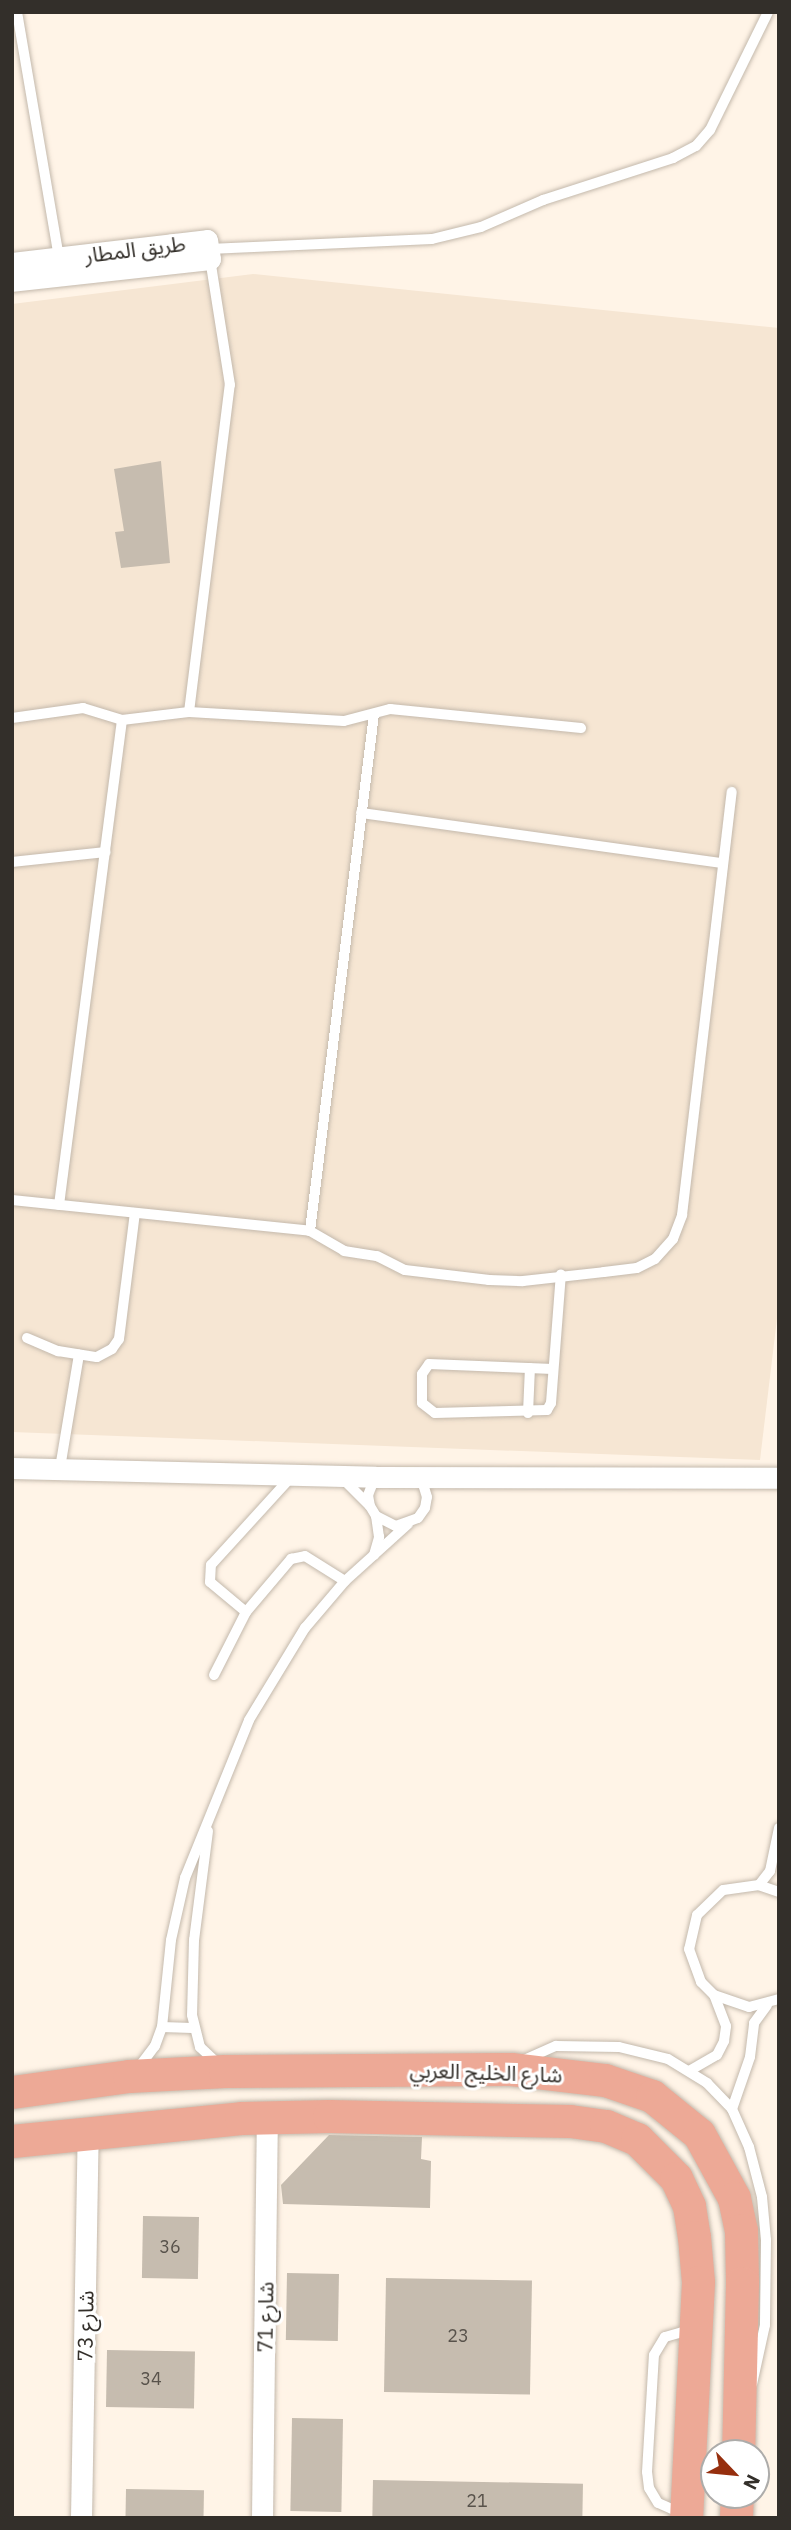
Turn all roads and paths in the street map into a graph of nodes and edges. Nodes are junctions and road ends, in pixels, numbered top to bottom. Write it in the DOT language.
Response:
graph roads {
  1 [pos="17,12"];
  2 [pos="768,12"];
  3 [pos="210,254"];
  4 [pos="59,258"];
  5 [pos="12,262"];
  6 [pos="12,281"];
  7 [pos="189,712"];
  8 [pos="374,714"];
  9 [pos="12,718"];
  10 [pos="122,720"];
  11 [pos="581,728"];
  12 [pos="732,792"];
  13 [pos="361,813"];
  14 [pos="105,852"];
  15 [pos="12,862"];
  16 [pos="723,863"];
  17 [pos="12,1200"];
  18 [pos="59,1205"];
  19 [pos="135,1213"];
  20 [pos="310,1231"];
  21 [pos="561,1274"];
  22 [pos="27,1338"];
  23 [pos="79,1354"];
  24 [pos="530,1368"];
  25 [pos="553,1369"];
  26 [pos="528,1413"];
  27 [pos="12,1468"];
  28 [pos="60,1468"];
  29 [pos="293,1475"];
  30 [pos="335,1476"];
  31 [pos="375,1477"];
  32 [pos="421,1477"];
  33 [pos="779,1478"];
  34 [pos="373,1511"];
  35 [pos="408,1524"];
  36 [pos="374,1555"];
  37 [pos="345,1581"];
  38 [pos="246,1612"];
  39 [pos="214,1675"];
  40 [pos="212,1808"];
  41 [pos="779,1828"];
  42 [pos="759,1885"];
  43 [pos="779,1892"];
  44 [pos="713,1995"];
  45 [pos="779,1999"];
  46 [pos="768,2004"];
  47 [pos="162,2026"];
  48 [pos="192,2028"];
  49 [pos="503,2069"];
  50 [pos="233,2070"];
  51 [pos="689,2071"];
  52 [pos="129,2076"];
  53 [pos="20,2095"];
  54 [pos="732,2109"];
  55 [pos="254,2118"];
  56 [pos="88,2134"];
  57 [pos="12,2141"];
  58 [pos="698,2282"];
  59 [pos="742,2283"];
  60 [pos="739,2438"];
  61 [pos="686,2516"];
  62 [pos="81,2518"];
  63 [pos="262,2518"];
  1 -- 4 [label="lane"];
  2 -- 3 [label="lane"];
  3 -- 4 [label="street, طريق المطار"];
  3 -- 6 [label="street, طريق المطار"];
  3 -- 7 [label="lane"];
  4 -- 5 [label="street, طريق المطار"];
  7 -- 8 [label="lane"];
  7 -- 10 [label="lane"];
  8 -- 11 [label="lane"];
  8 -- 13 [label="lane"];
  9 -- 10 [label="lane"];
  10 -- 14 [label="lane"];
  12 -- 16 [label="lane"];
  13 -- 16 [label="lane"];
  13 -- 20 [label="lane"];
  14 -- 15 [label="lane"];
  14 -- 18 [label="lane"];
  16 -- 21 [label="lane"];
  17 -- 18 [label="lane"];
  18 -- 19 [label="lane"];
  19 -- 20 [label="lane"];
  19 -- 23 [label="lane"];
  20 -- 21 [label="lane"];
  21 -- 25 [label="lane"];
  22 -- 23 [label="lane"];
  23 -- 28 [label="lane"];
  24 -- 25 [label="lane"];
  24 -- 26 [label="lane"];
  24 -- 26 [label="lane"];
  25 -- 26 [label="lane"];
  27 -- 28 [label="street"];
  28 -- 29 [label="street"];
  29 -- 30 [label="street"];
  29 -- 38 [label="lane"];
  30 -- 31 [label="street"];
  30 -- 34 [label="lane"];
  31 -- 32 [label="street"];
  31 -- 34 [label="lane"];
  32 -- 33 [label="street"];
  32 -- 35 [label="lane"];
  34 -- 35 [label="lane"];
  34 -- 36 [label="lane"];
  35 -- 36 [label="lane"];
  36 -- 37 [label="lane"];
  37 -- 38 [label="lane"];
  37 -- 40 [label="lane"];
  38 -- 39 [label="lane"];
  40 -- 47 [label="lane"];
  40 -- 48 [label="lane"];
  41 -- 42 [label="lane"];
  42 -- 43 [label="lane"];
  42 -- 44 [label="lane"];
  44 -- 46 [label="lane"];
  44 -- 51 [label="lane"];
  45 -- 46 [label="lane"];
  46 -- 54 [label="lane"];
  47 -- 48 [label="lane"];
  47 -- 52 [label="lane"];
  48 -- 50 [label="lane"];
  49 -- 50 [label="main road, شارع الخليج العربي"];
  49 -- 51 [label="lane"];
  49 -- 59 [label="main road, شارع الخليج العربي"];
  50 -- 52 [label="main road, شارع الخليج العربي"];
  50 -- 55 [label="main road"];
  51 -- 54 [label="lane"];
  52 -- 53 [label="main road, شارع الخليج العربي"];
  54 -- 60 [label="lane"];
  55 -- 56 [label="main road"];
  55 -- 58 [label="main road"];
  55 -- 63 [label="street, شارع 71"];
  56 -- 57 [label="main road"];
  56 -- 62 [label="street, شارع 73"];
  58 -- 59 [label="main road"];
  58 -- 61 [label="main road"];
  59 -- 60 [label="main road, شارع الخليج العربي"];
}
